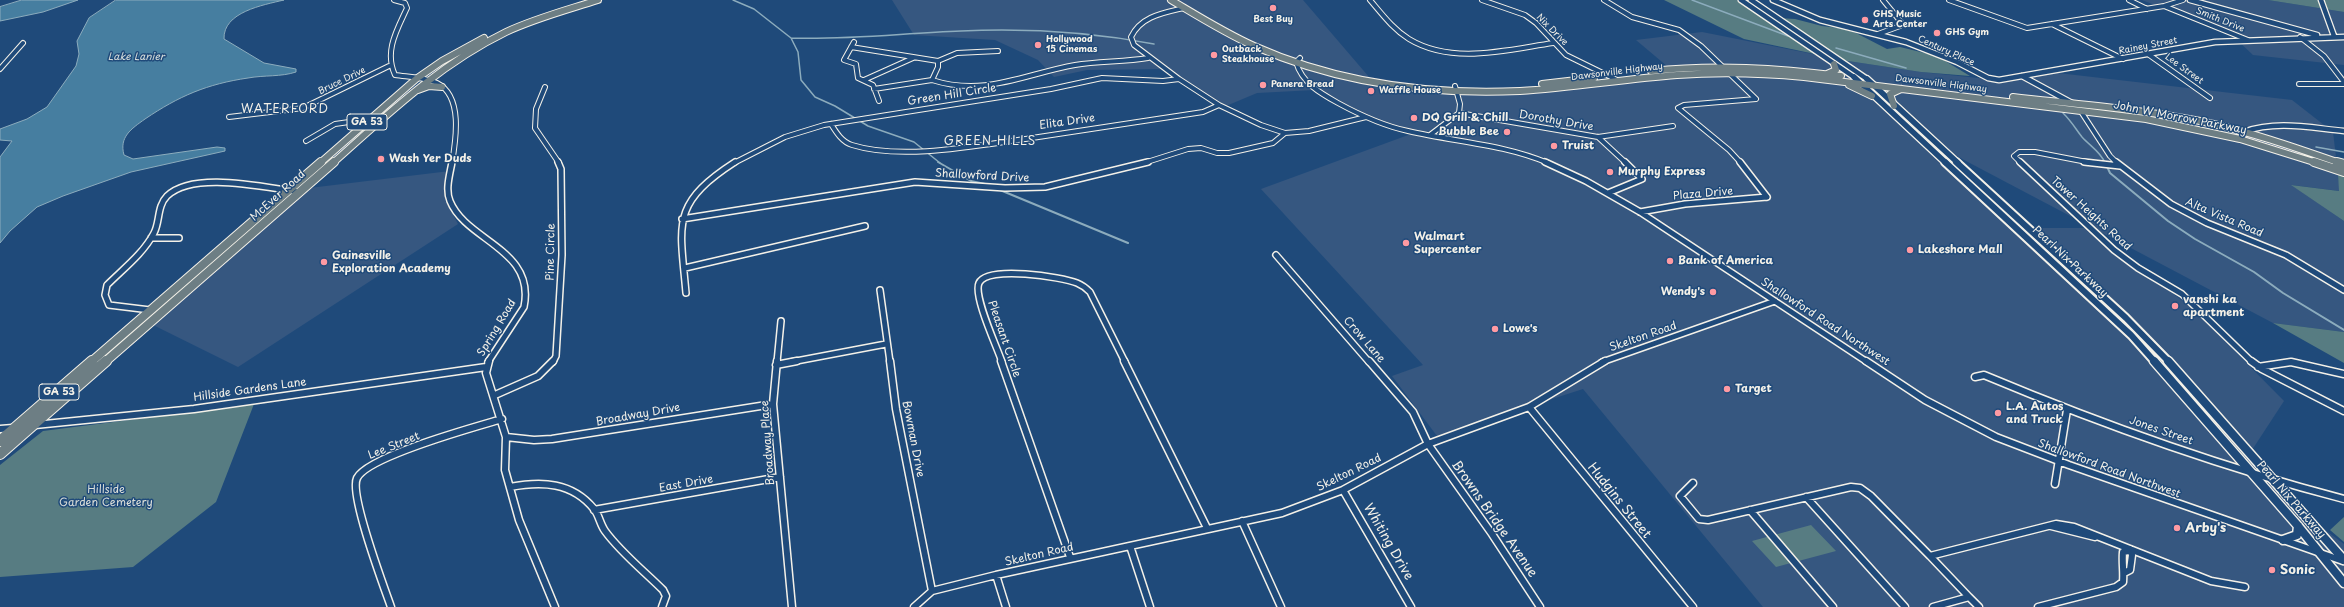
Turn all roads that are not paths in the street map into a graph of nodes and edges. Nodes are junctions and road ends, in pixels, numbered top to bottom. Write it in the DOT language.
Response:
graph roads {
  1 [pos="394,0"];
  2 [pos="586,0"];
  3 [pos="598,0"];
  4 [pos="1171,0"];
  5 [pos="1182,0"];
  6 [pos="1370,0"];
  7 [pos="1482,0"];
  8 [pos="1604,0"];
  9 [pos="1741,0"];
  10 [pos="1751,0"];
  11 [pos="1773,0"];
  12 [pos="1883,0"];
  13 [pos="1949,0"];
  14 [pos="2129,0"];
  15 [pos="2183,0"];
  16 [pos="2190,0"];
  17 [pos="2321,0"];
  18 [pos="2164,6"];
  19 [pos="1184,8"];
  20 [pos="2147,9"];
  21 [pos="2052,24"];
  22 [pos="1878,34"];
  23 [pos="2334,36"];
  24 [pos="2325,37"];
  25 [pos="2344,37"];
  26 [pos="2300,38"];
  27 [pos="2248,40"];
  28 [pos="854,42"];
  29 [pos="23,43"];
  30 [pos="1553,43"];
  31 [pos="851,47"];
  32 [pos="998,51"];
  33 [pos="2148,54"];
  34 [pos="913,58"];
  35 [pos="1148,58"];
  36 [pos="2123,59"];
  37 [pos="1298,60"];
  38 [pos="938,61"];
  39 [pos="1834,64"];
  40 [pos="389,66"];
  41 [pos="1722,66"];
  42 [pos="0,68"];
  43 [pos="1728,73"];
  44 [pos="2033,74"];
  45 [pos="1610,76"];
  46 [pos="2022,76"];
  47 [pos="1828,77"];
  48 [pos="1854,77"];
  49 [pos="416,79"];
  50 [pos="1179,79"];
  51 [pos="1867,79"];
  52 [pos="427,80"];
  53 [pos="864,80"];
  54 [pos="932,80"];
  55 [pos="1617,80"];
  56 [pos="1860,83"];
  57 [pos="2344,83"];
  58 [pos="2299,84"];
  59 [pos="1873,85"];
  60 [pos="442,86"];
  61 [pos="2041,86"];
  62 [pos="545,87"];
  63 [pos="1456,88"];
  64 [pos="1904,88"];
  65 [pos="874,89"];
  66 [pos="1872,96"];
  67 [pos="2210,98"];
  68 [pos="879,100"];
  69 [pos="2072,103"];
  70 [pos="1219,105"];
  71 [pos="1894,106"];
  72 [pos="2080,110"];
  73 [pos="389,112"];
  74 [pos="1459,113"];
  75 [pos="229,117"];
  76 [pos="1366,117"];
  77 [pos="371,119"];
  78 [pos="831,124"];
  79 [pos="1673,126"];
  80 [pos="2344,131"];
  81 [pos="1286,132"];
  82 [pos="2244,132"];
  83 [pos="1430,135"];
  84 [pos="1598,137"];
  85 [pos="2242,139"];
  86 [pos="306,141"];
  87 [pos="2344,164"];
  88 [pos="2120,166"];
  89 [pos="2344,172"];
  90 [pos="286,191"];
  91 [pos="300,192"];
  92 [pos="1608,193"];
  93 [pos="1640,212"];
  94 [pos="682,219"];
  95 [pos="865,226"];
  96 [pos="151,238"];
  97 [pos="179,238"];
  98 [pos="1276,255"];
  99 [pos="685,268"];
  100 [pos="880,290"];
  101 [pos="2344,290"];
  102 [pos="686,293"];
  103 [pos="1776,301"];
  104 [pos="150,310"];
  105 [pos="781,321"];
  106 [pos="886,344"];
  107 [pos="776,365"];
  108 [pos="486,367"];
  109 [pos="2258,367"];
  110 [pos="2344,374"];
  111 [pos="1974,378"];
  112 [pos="495,395"];
  113 [pos="774,404"];
  114 [pos="1529,407"];
  115 [pos="2067,410"];
  116 [pos="2344,411"];
  117 [pos="502,419"];
  118 [pos="32,426"];
  119 [pos="16,427"];
  120 [pos="0,429"];
  121 [pos="506,437"];
  122 [pos="0,441"];
  123 [pos="1428,444"];
  124 [pos="0,454"];
  125 [pos="2057,461"];
  126 [pos="2251,473"];
  127 [pos="780,477"];
  128 [pos="2275,481"];
  129 [pos="1693,483"];
  130 [pos="2055,484"];
  131 [pos="510,487"];
  132 [pos="1343,490"];
  133 [pos="1806,497"];
  134 [pos="2344,499"];
  135 [pos="594,510"];
  136 [pos="1750,510"];
  137 [pos="1242,521"];
  138 [pos="2298,526"];
  139 [pos="1207,528"];
  140 [pos="2282,540"];
  141 [pos="1130,546"];
  142 [pos="2129,550"];
  143 [pos="2321,554"];
  144 [pos="1930,556"];
  145 [pos="1070,557"];
  146 [pos="2122,560"];
  147 [pos="2344,560"];
  148 [pos="2131,563"];
  149 [pos="2124,573"];
  150 [pos="996,575"];
  151 [pos="2344,583"];
  152 [pos="2246,587"];
  153 [pos="932,591"];
  154 [pos="1970,597"];
  155 [pos="391,607"];
  156 [pos="554,607"];
  157 [pos="662,607"];
  158 [pos="792,607"];
  159 [pos="914,607"];
  160 [pos="1006,607"];
  161 [pos="1150,607"];
  162 [pos="1281,607"];
  163 [pos="1411,607"];
  164 [pos="1540,607"];
  165 [pos="1693,607"];
  166 [pos="1833,607"];
  167 [pos="1905,607"];
  168 [pos="1933,607"];
  169 [pos="1979,607"];
  170 [pos="2038,607"];
  1 -- 40 [label="street"];
  2 -- 49 [label="main road, McEver Road / GA 53"];
  3 -- 52 [label="main road, McEver Road / GA 53"];
  4 -- 19 [label="main road, Dawsonville Highway"];
  5 -- 37 [label="main road, Dawsonville Highway"];
  6 -- 30 [label="street"];
  7 -- 30 [label="street, Nix Drive"];
  8 -- 41 [label="street"];
  9 -- 39 [label="street, Pearl Nix Parkway"];
  10 -- 51 [label="street, Pearl Nix Parkway"];
  11 -- 22 [label="street, Century Place"];
  12 -- 22 [label="street"];
  13 -- 21 [label="street"];
  14 -- 20 [label="street"];
  15 -- 18 [label="street"];
  16 -- 24 [label="street"];
  17 -- 23 [label="street"];
  18 -- 20 [label="street"];
  18 -- 27 [label="street, Smith Drive"];
  19 -- 35 [label="street"];
  19 -- 37 [label="main road, Dawsonville Highway"];
  20 -- 21 [label="street"];
  21 -- 36 [label="street"];
  22 -- 46 [label="street, Century Place"];
  23 -- 24 [label="street, Rainey Street"];
  23 -- 25 [label="street, Rainey Street"];
  24 -- 26 [label="street, Rainey Street"];
  26 -- 27 [label="street, Rainey Street"];
  26 -- 57 [label="street"];
  27 -- 33 [label="street, Rainey Street"];
  28 -- 31 [label="street"];
  29 -- 42 [label="street"];
  30 -- 45 [label="street, Nix Drive"];
  31 -- 34 [label="street"];
  31 -- 53 [label="street"];
  32 -- 38 [label="street"];
  33 -- 36 [label="street, Rainey Street"];
  33 -- 67 [label="street, Lee Street"];
  34 -- 38 [label="street"];
  34 -- 53 [label="street"];
  35 -- 50 [label="street"];
  35 -- 54 [label="street"];
  36 -- 44 [label="street, Rainey Street"];
  37 -- 63 [label="main road, Dawsonville Highway"];
  37 -- 76 [label="street, Shallowford Road Northwest"];
  38 -- 54 [label="street"];
  39 -- 47 [label="main road"];
  39 -- 48 [label="street, Pearl Nix Parkway"];
  40 -- 49 [label="street"];
  40 -- 75 [label="street, Bruce Drive"];
  41 -- 43 [label="street"];
  41 -- 45 [label="main road, Dawsonville Highway"];
  41 -- 47 [label="main road, Dawsonville Highway"];
  43 -- 47 [label="main road, Dawsonville Highway"];
  43 -- 55 [label="main road, Dawsonville Highway"];
  43 -- 93 [label="street, Plaza Drive"];
  44 -- 46 [label="street, Rainey Street"];
  44 -- 61 [label="street"];
  45 -- 55 [label="street, Nix Drive"];
  45 -- 63 [label="main road, Dawsonville Highway"];
  46 -- 61 [label="street"];
  47 -- 48 [label="main road, Dawsonville Highway"];
  47 -- 56 [label="main road, Dawsonville Highway"];
  47 -- 66 [label="main road"];
  48 -- 51 [label="main road, Dawsonville Highway"];
  48 -- 56 [label="main road, Pearl Nix Parkway"];
  49 -- 52 [label="street"];
  49 -- 77 [label="main road, McEver Road / GA 53"];
  50 -- 70 [label="street"];
  50 -- 78 [label="street, Green Hill Circle"];
  51 -- 59 [label="main road, Pearl Nix Parkway"];
  51 -- 69 [label="main road, Dawsonville Highway"];
  52 -- 60 [label="street"];
  52 -- 73 [label="main road, McEver Road / GA 53"];
  53 -- 65 [label="street"];
  54 -- 65 [label="street"];
  55 -- 63 [label="main road, Dawsonville Highway"];
  56 -- 59 [label="main road, Dawsonville Highway"];
  56 -- 66 [label="main road, Pearl Nix Parkway"];
  57 -- 58 [label="street"];
  59 -- 64 [label="main road, Dawsonville Highway"];
  59 -- 71 [label="main road, Pearl Nix Parkway"];
  60 -- 73 [label="main road"];
  60 -- 108 [label="street, Spring Road"];
  61 -- 69 [label="street"];
  62 -- 112 [label="street, Pine Circle"];
  63 -- 74 [label="street"];
  64 -- 71 [label="main road"];
  64 -- 72 [label="main road, Dawsonville Highway"];
  65 -- 68 [label="street"];
  66 -- 126 [label="main road, Pearl Nix Parkway"];
  69 -- 72 [label="street"];
  69 -- 82 [label="main road, John W Morrow Parkway"];
  70 -- 78 [label="street, Elita Drive"];
  70 -- 81 [label="street"];
  71 -- 128 [label="main road, Pearl Nix Parkway"];
  72 -- 85 [label="main road, John W Morrow Parkway"];
  72 -- 88 [label="street, Alta Vista Road"];
  73 -- 91 [label="main road, McEver Road / GA 53"];
  74 -- 83 [label="street"];
  74 -- 84 [label="street, Dorothy Drive"];
  76 -- 81 [label="street"];
  76 -- 83 [label="street, Shallowford Road Northwest"];
  77 -- 86 [label="street"];
  77 -- 90 [label="main road, McEver Road / GA 53"];
  78 -- 94 [label="street, Green Hill Circle"];
  79 -- 84 [label="street, Dorothy Drive"];
  80 -- 82 [label="street"];
  81 -- 94 [label="street, Shallowford Drive"];
  82 -- 85 [label="street"];
  82 -- 87 [label="main road, John W Morrow Parkway"];
  83 -- 92 [label="street, Shallowford Road Northwest"];
  84 -- 92 [label="street"];
  85 -- 89 [label="main road, John W Morrow Parkway"];
  88 -- 101 [label="street, Alta Vista Road"];
  88 -- 109 [label="street, Tower Heights Road"];
  90 -- 91 [label="street"];
  90 -- 96 [label="street"];
  90 -- 104 [label="main road, McEver Road / GA 53"];
  91 -- 118 [label="main road, McEver Road / GA 53"];
  92 -- 93 [label="street, Shallowford Road Northwest"];
  93 -- 103 [label="street, Shallowford Road Northwest"];
  94 -- 99 [label="street, Green Hill Circle"];
  95 -- 99 [label="street"];
  96 -- 97 [label="street"];
  96 -- 104 [label="street"];
  98 -- 123 [label="street, Crow Lane"];
  99 -- 102 [label="street, Green Hill Circle"];
  100 -- 106 [label="street, Bowman Drive"];
  103 -- 114 [label="street, Skelton Road"];
  103 -- 125 [label="street, Shallowford Road Northwest"];
  104 -- 119 [label="main road, McEver Road / GA 53"];
  105 -- 107 [label="street"];
  106 -- 107 [label="street"];
  106 -- 153 [label="street, Bowman Drive"];
  107 -- 113 [label="street, Broadway Place"];
  108 -- 112 [label="street, Spring Road"];
  108 -- 118 [label="street, Hillside Gardens Lane"];
  109 -- 110 [label="street"];
  109 -- 116 [label="street, Tower Heights Road"];
  111 -- 115 [label="street, Jones Street"];
  112 -- 117 [label="street, Spring Road"];
  113 -- 121 [label="street, Broadway Drive"];
  113 -- 127 [label="street, Broadway Place"];
  114 -- 123 [label="street, Skelton Road"];
  114 -- 165 [label="street, Hudgins Street"];
  115 -- 125 [label="street"];
  115 -- 126 [label="street, Jones Street"];
  117 -- 121 [label="street, Spring Road"];
  117 -- 155 [label="street, Lee Street"];
  118 -- 119 [label="street, Hillside Gardens Lane"];
  118 -- 124 [label="main road, McEver Road / GA 53"];
  119 -- 120 [label="street, Hillside Gardens Lane"];
  119 -- 122 [label="main road, McEver Road / GA 53"];
  121 -- 131 [label="street, Spring Road"];
  123 -- 132 [label="street, Skelton Road"];
  123 -- 164 [label="street, Browns Bridge Avenue"];
  125 -- 130 [label="street"];
  125 -- 140 [label="street, Shallowford Road Northwest"];
  126 -- 128 [label="street, Jones Street"];
  126 -- 138 [label="main road, Pearl Nix Parkway"];
  127 -- 135 [label="street, East Drive"];
  127 -- 158 [label="street, Broadway Place"];
  128 -- 134 [label="street, Jones Street"];
  128 -- 147 [label="main road, Pearl Nix Parkway"];
  129 -- 136 [label="street"];
  131 -- 135 [label="street"];
  131 -- 156 [label="street, Spring Road"];
  132 -- 137 [label="street, Skelton Road"];
  132 -- 163 [label="street, Whiting Drive"];
  133 -- 136 [label="street"];
  133 -- 144 [label="street"];
  133 -- 167 [label="street"];
  135 -- 157 [label="street"];
  136 -- 166 [label="street"];
  137 -- 139 [label="street, Skelton Road"];
  137 -- 162 [label="street"];
  138 -- 140 [label="main road"];
  138 -- 143 [label="main road, Pearl Nix Parkway"];
  139 -- 141 [label="street, Skelton Road"];
  139 -- 145 [label="street, Pleasant Circle"];
  140 -- 143 [label="street, Shallowford Road Northwest"];
  141 -- 145 [label="street, Skelton Road"];
  141 -- 161 [label="street"];
  142 -- 144 [label="street"];
  142 -- 146 [label="street"];
  142 -- 148 [label="street"];
  142 -- 152 [label="street"];
  143 -- 147 [label="street, Shallowford Road Northwest"];
  143 -- 151 [label="main road, Pearl Nix Parkway"];
  144 -- 154 [label="street"];
  145 -- 150 [label="street, Skelton Road"];
  146 -- 148 [label="street"];
  146 -- 149 [label="street"];
  148 -- 149 [label="street"];
  149 -- 170 [label="street"];
  150 -- 153 [label="street, Skelton Road"];
  150 -- 160 [label="street"];
  153 -- 159 [label="street, Skelton Road"];
  154 -- 168 [label="street"];
  154 -- 169 [label="street"];
}
